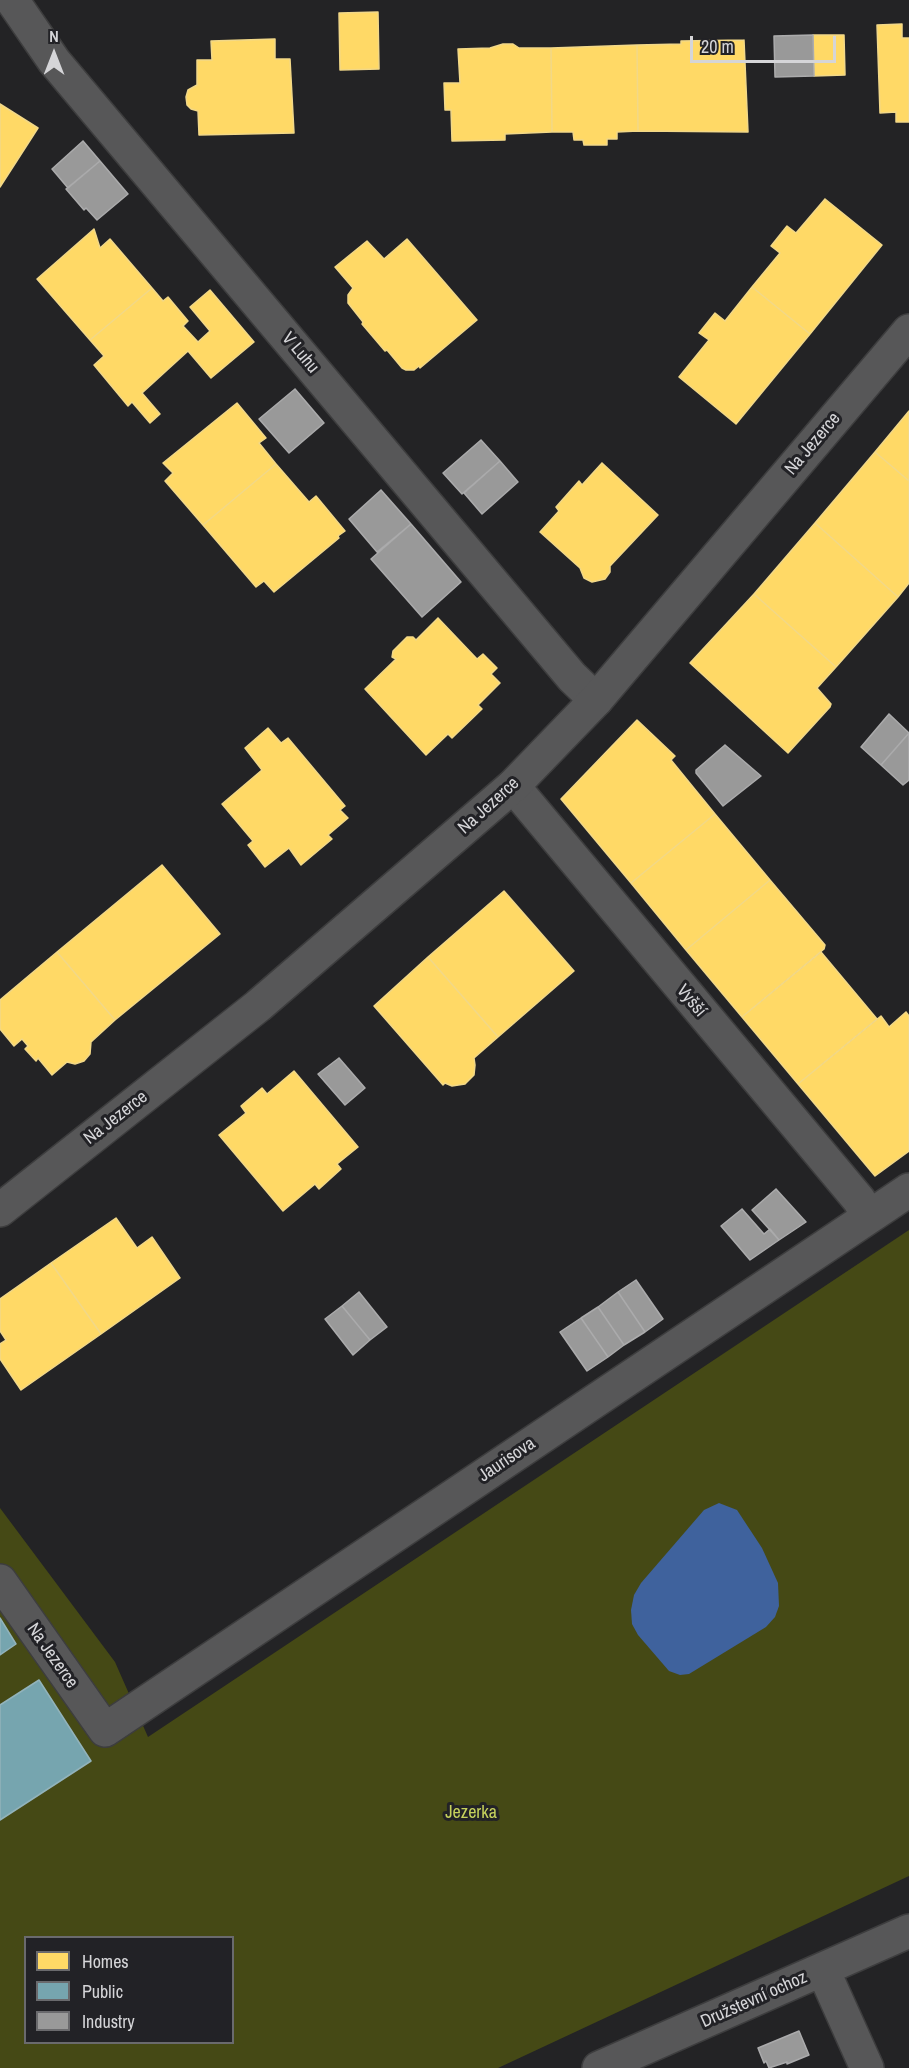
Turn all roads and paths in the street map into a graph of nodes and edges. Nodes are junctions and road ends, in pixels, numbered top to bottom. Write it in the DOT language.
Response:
graph roads {
  1 [pos="12,0"];
  2 [pos="909,331"];
  3 [pos="596,700"];
  4 [pos="513,786"];
  5 [pos="909,1190"];
  6 [pos="0,1210"];
  7 [pos="868,1216"];
  8 [pos="0,1581"];
  9 [pos="105,1730"];
  10 [pos="909,1931"];
  11 [pos="823,1970"];
  12 [pos="599,2068"];
  13 [pos="867,2068"];
  1 -- 3 [label="street, V Luhu"];
  2 -- 3 [label="street, Na Jezerce"];
  3 -- 4 [label="street, Na Jezerce"];
  4 -- 6 [label="street, Na Jezerce"];
  4 -- 7 [label="street, Vyšší"];
  5 -- 7 [label="street, Jaurisova"];
  7 -- 9 [label="street, Jaurisova"];
  8 -- 9 [label="street, Na Jezerce"];
  10 -- 11 [label="street, Družstevní ochoz"];
  11 -- 12 [label="street, Družstevní ochoz"];
  11 -- 13 [label="street"];
}
